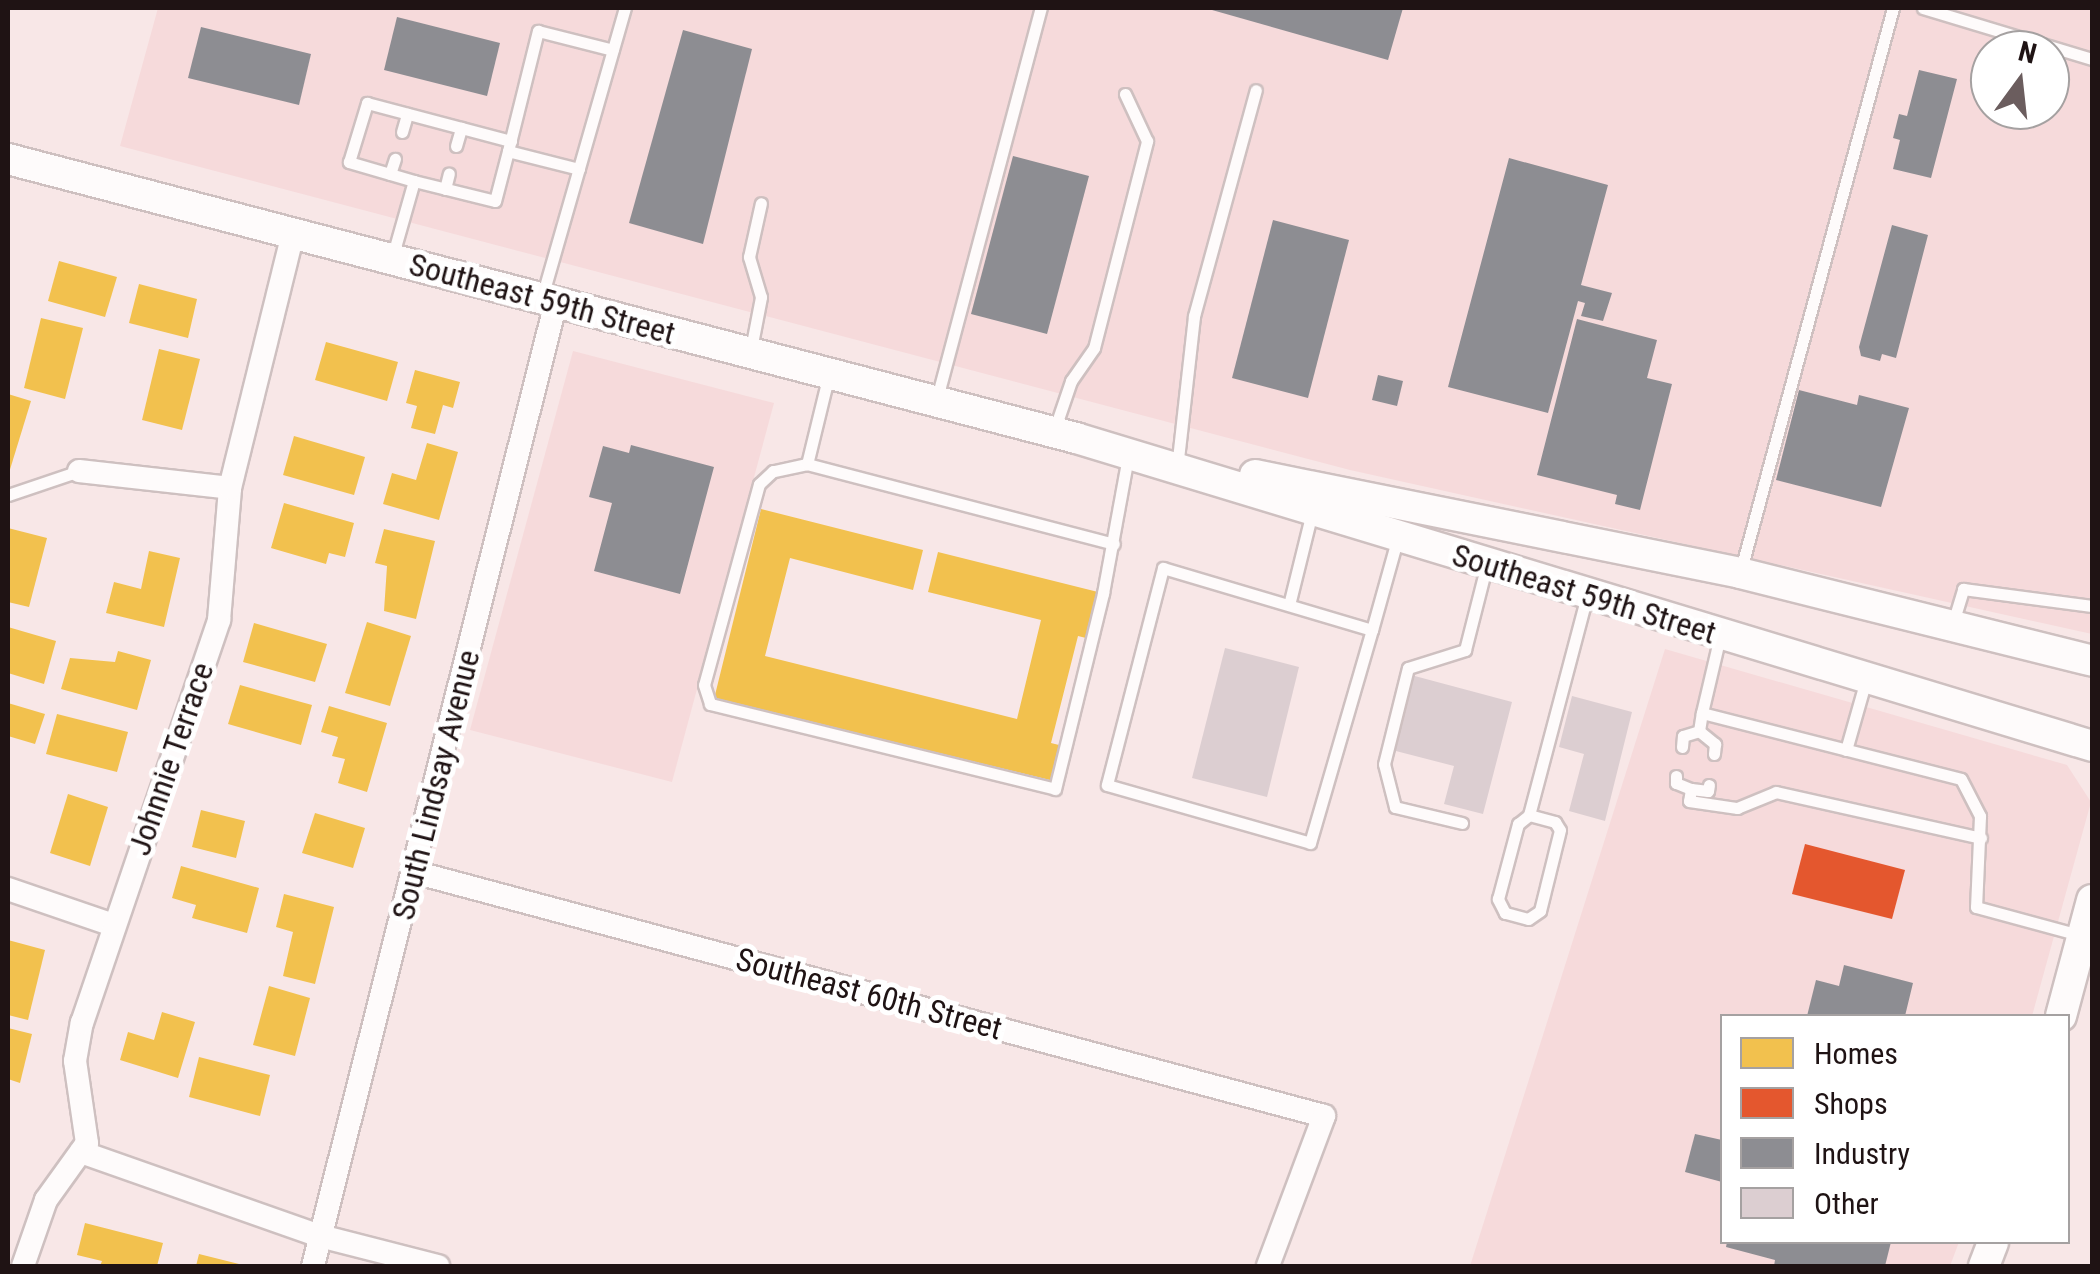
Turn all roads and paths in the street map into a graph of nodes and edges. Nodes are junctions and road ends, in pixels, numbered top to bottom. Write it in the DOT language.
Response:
graph roads {
  1 [pos="625,8"];
  2 [pos="1041,8"];
  3 [pos="1893,8"];
  4 [pos="1922,8"];
  5 [pos="613,50"];
  6 [pos="2092,59"];
  7 [pos="1256,90"];
  8 [pos="1125,94"];
  9 [pos="407,114"];
  10 [pos="461,128"];
  11 [pos="402,132"];
  12 [pos="456,146"];
  13 [pos="509,146"];
  14 [pos="395,158"];
  15 [pos="8,159"];
  16 [pos="579,168"];
  17 [pos="449,173"];
  18 [pos="390,174"];
  19 [pos="414,181"];
  20 [pos="445,189"];
  21 [pos="762,204"];
  22 [pos="294,234"];
  23 [pos="392,260"];
  24 [pos="549,301"];
  25 [pos="750,353"];
  26 [pos="829,374"];
  27 [pos="936,402"];
  28 [pos="1065,435"];
  29 [pos="1128,454"];
  30 [pos="1178,459"];
  31 [pos="807,464"];
  32 [pos="79,471"];
  33 [pos="230,488"];
  34 [pos="8,495"];
  35 [pos="1312,510"];
  36 [pos="1398,537"];
  37 [pos="1114,544"];
  38 [pos="1488,564"];
  39 [pos="1740,573"];
  40 [pos="1587,594"];
  41 [pos="1290,605"];
  42 [pos="2092,606"];
  43 [pos="1952,626"];
  44 [pos="1372,630"];
  45 [pos="1720,636"];
  46 [pos="2092,661"];
  47 [pos="1866,680"];
  48 [pos="1702,713"];
  49 [pos="1699,731"];
  50 [pos="1682,746"];
  51 [pos="2092,746"];
  52 [pos="1714,754"];
  53 [pos="1848,754"];
  54 [pos="1676,776"];
  55 [pos="1816,784"];
  56 [pos="1709,785"];
  57 [pos="1691,789"];
  58 [pos="1840,792"];
  59 [pos="1813,800"];
  60 [pos="1837,806"];
  61 [pos="1529,815"];
  62 [pos="1462,824"];
  63 [pos="1981,838"];
  64 [pos="414,872"];
  65 [pos="8,890"];
  66 [pos="2089,918"];
  67 [pos="113,925"];
  68 [pos="2062,1014"];
  69 [pos="80,1152"];
  70 [pos="320,1236"];
  71 [pos="23,1266"];
  72 [pos="312,1266"];
  73 [pos="438,1266"];
  74 [pos="1268,1266"];
  1 -- 5 [label="lane"];
  2 -- 27 [label="lane"];
  3 -- 39 [label="lane"];
  4 -- 6 [label="lane"];
  5 -- 13 [label="lane"];
  5 -- 16 [label="lane"];
  7 -- 30 [label="lane"];
  8 -- 28 [label="lane"];
  9 -- 10 [label="lane"];
  9 -- 11 [label="lane"];
  9 -- 18 [label="lane"];
  10 -- 12 [label="lane"];
  10 -- 13 [label="lane"];
  13 -- 16 [label="lane"];
  13 -- 20 [label="lane"];
  14 -- 18 [label="lane"];
  15 -- 22 [label="main road, Southeast 59th Street"];
  16 -- 24 [label="lane"];
  17 -- 20 [label="lane"];
  18 -- 19 [label="lane"];
  19 -- 20 [label="lane"];
  19 -- 23 [label="lane"];
  21 -- 25 [label="lane"];
  22 -- 23 [label="main road, Southeast 59th Street"];
  22 -- 33 [label="street, Johnnie Terrace"];
  23 -- 24 [label="main road, Southeast 59th Street"];
  24 -- 25 [label="main road, Southeast 59th Street"];
  24 -- 64 [label="street, South Lindsay Avenue"];
  25 -- 26 [label="main road, Southeast 59th Street"];
  26 -- 27 [label="main road, Southeast 59th Street"];
  26 -- 31 [label="lane"];
  27 -- 28 [label="main road, Southeast 59th Street"];
  28 -- 29 [label="main road, Southeast 59th Street"];
  28 -- 30 [label="main road, Southeast 59th Street"];
  29 -- 35 [label="main road, Southeast 59th Street"];
  29 -- 37 [label="lane"];
  30 -- 39 [label="main road, Southeast 59th Street"];
  31 -- 37 [label="lane"];
  31 -- 37 [label="lane"];
  32 -- 33 [label="street"];
  32 -- 34 [label="lane"];
  33 -- 67 [label="street, Johnnie Terrace"];
  35 -- 36 [label="main road, Southeast 59th Street"];
  35 -- 41 [label="lane"];
  36 -- 38 [label="main road, Southeast 59th Street"];
  36 -- 44 [label="lane"];
  38 -- 40 [label="main road, Southeast 59th Street"];
  38 -- 62 [label="lane"];
  39 -- 43 [label="main road, Southeast 59th Street"];
  40 -- 45 [label="main road, Southeast 59th Street"];
  40 -- 61 [label="lane"];
  41 -- 44 [label="lane"];
  41 -- 44 [label="lane"];
  42 -- 43 [label="lane"];
  43 -- 46 [label="main road, Southeast 59th Street"];
  45 -- 47 [label="main road, Southeast 59th Street"];
  45 -- 48 [label="lane"];
  47 -- 51 [label="main road, Southeast 59th Street"];
  47 -- 53 [label="lane"];
  48 -- 49 [label="lane"];
  48 -- 53 [label="lane"];
  49 -- 50 [label="lane"];
  49 -- 52 [label="lane"];
  53 -- 63 [label="lane"];
  54 -- 57 [label="lane"];
  55 -- 59 [label="lane"];
  56 -- 57 [label="lane"];
  57 -- 59 [label="lane"];
  58 -- 60 [label="lane"];
  59 -- 60 [label="lane"];
  60 -- 63 [label="lane"];
  61 -- 61 [label="lane"];
  63 -- 66 [label="lane"];
  64 -- 70 [label="street, South Lindsay Avenue"];
  64 -- 74 [label="street, Southeast 60th Street"];
  65 -- 67 [label="street"];
  66 -- 68 [label="main road"];
  67 -- 69 [label="street, Johnnie Terrace"];
  69 -- 70 [label="street"];
  69 -- 71 [label="street"];
  70 -- 72 [label="street, South Lindsay Avenue"];
  70 -- 73 [label="street"];
}
